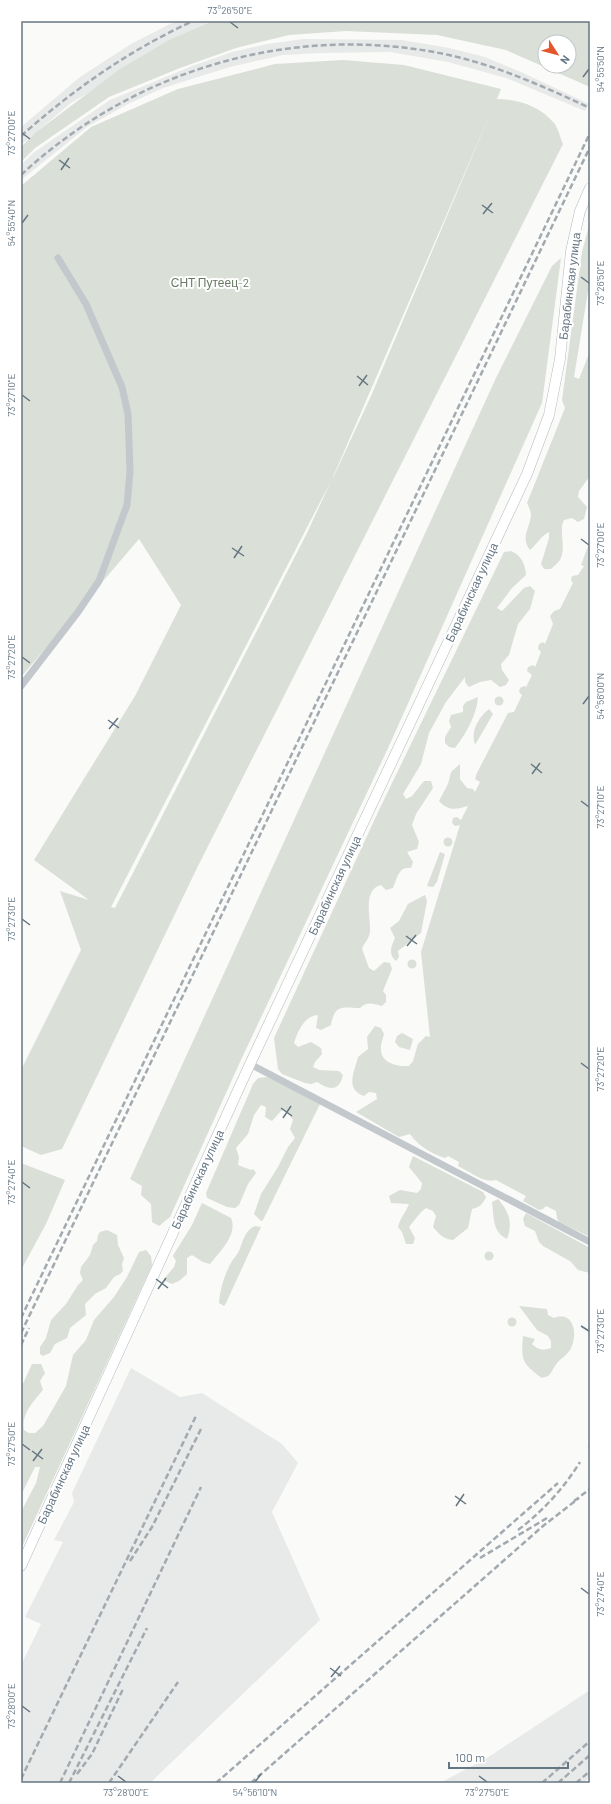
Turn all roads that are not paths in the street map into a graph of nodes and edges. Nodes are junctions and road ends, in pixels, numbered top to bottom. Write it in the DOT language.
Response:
graph roads {
  1 [pos="590,188"];
  2 [pos="58,258"];
  3 [pos="21,686"];
  4 [pos="250,1064"];
  5 [pos="590,1242"];
  6 [pos="21,1566"];
  1 -- 4 [label="main road, Барабинская улица"];
  2 -- 3 [label="street"];
  4 -- 5 [label="street"];
  4 -- 6 [label="main road, Барабинская улица"];
}
